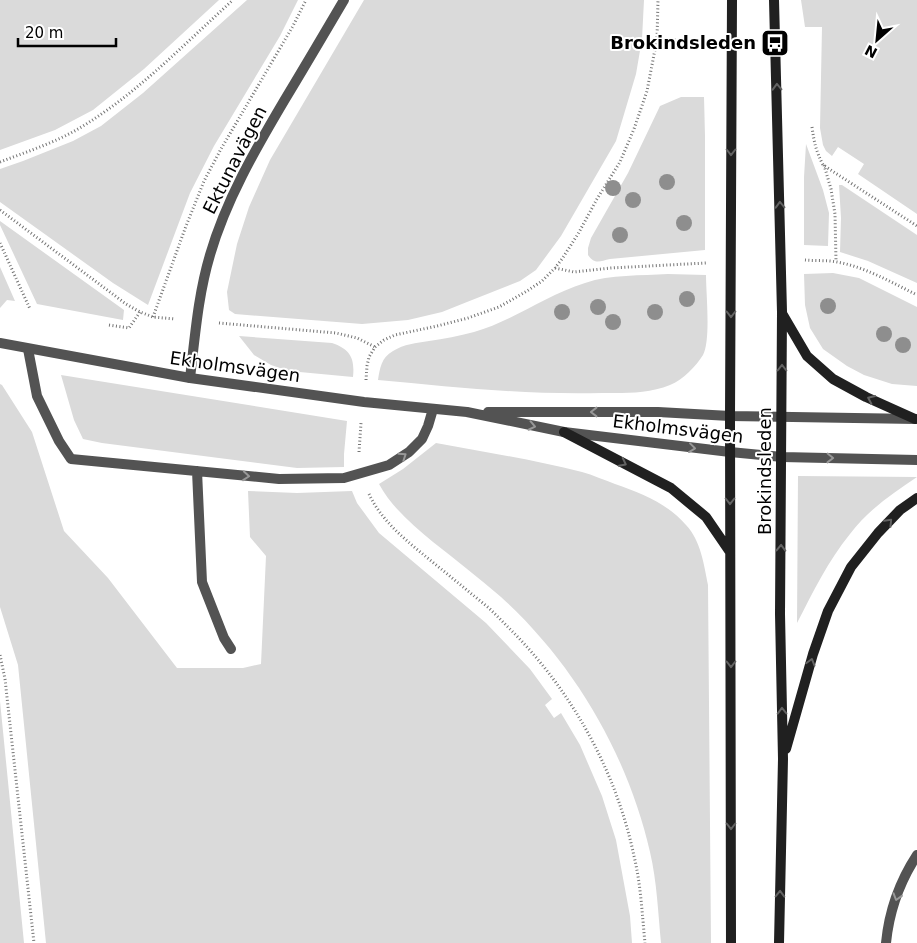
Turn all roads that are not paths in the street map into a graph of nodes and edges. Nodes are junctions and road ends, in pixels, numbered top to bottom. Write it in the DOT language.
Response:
graph roads {
  1 [pos="344,0"];
  2 [pos="732,0"];
  3 [pos="774,0"];
  4 [pos="782,312"];
  5 [pos="0,343"];
  6 [pos="28,349"];
  7 [pos="190,378"];
  8 [pos="433,409"];
  9 [pos="467,412"];
  10 [pos="730,416"];
  11 [pos="782,416"];
  12 [pos="916,419"];
  13 [pos="564,432"];
  14 [pos="730,452"];
  15 [pos="782,457"];
  16 [pos="917,460"];
  17 [pos="197,471"];
  18 [pos="917,498"];
  19 [pos="730,552"];
  20 [pos="231,649"];
  21 [pos="784,760"];
  22 [pos="917,855"];
  23 [pos="731,943"];
  24 [pos="779,943"];
  25 [pos="886,943"];
  1 -- 7 [label="street, Ektunavägen"];
  2 -- 10 [label="main road, Brokindsleden, one-way"];
  4 -- 3 [label="main road, Brokindsleden, one-way"];
  11 -- 4 [label="main road, Brokindsleden, one-way"];
  12 -- 4 [label="main road, one-way"];
  5 -- 6 [label="street, Ekholmsvägen"];
  6 -- 7 [label="street, Ekholmsvägen"];
  6 -- 17 [label="street"];
  7 -- 8 [label="street, Ekholmsvägen"];
  8 -- 9 [label="street, Ekholmsvägen"];
  17 -- 8 [label="street, one-way"];
  10 -- 9 [label="street, Ekholmsvägen, one-way"];
  9 -- 13 [label="street, Ekholmsvägen, one-way"];
  10 -- 11 [label="street, Ekholmsvägen"];
  10 -- 14 [label="main road, Brokindsleden"];
  11 -- 12 [label="street, Ekholmsvägen"];
  11 -- 15 [label="main road, Brokindsleden"];
  13 -- 14 [label="street, Ekholmsvägen, one-way"];
  13 -- 19 [label="main road, one-way"];
  14 -- 15 [label="street, Ekholmsvägen"];
  14 -- 19 [label="main road, Brokindsleden, one-way"];
  15 -- 16 [label="street, Ekholmsvägen, one-way"];
  21 -- 15 [label="main road, Brokindsleden, one-way"];
  17 -- 20 [label="street"];
  21 -- 18 [label="main road, one-way"];
  19 -- 23 [label="main road, Brokindsleden, one-way"];
  24 -- 21 [label="main road, Brokindsleden, one-way"];
  22 -- 25 [label="street, one-way"];
}
